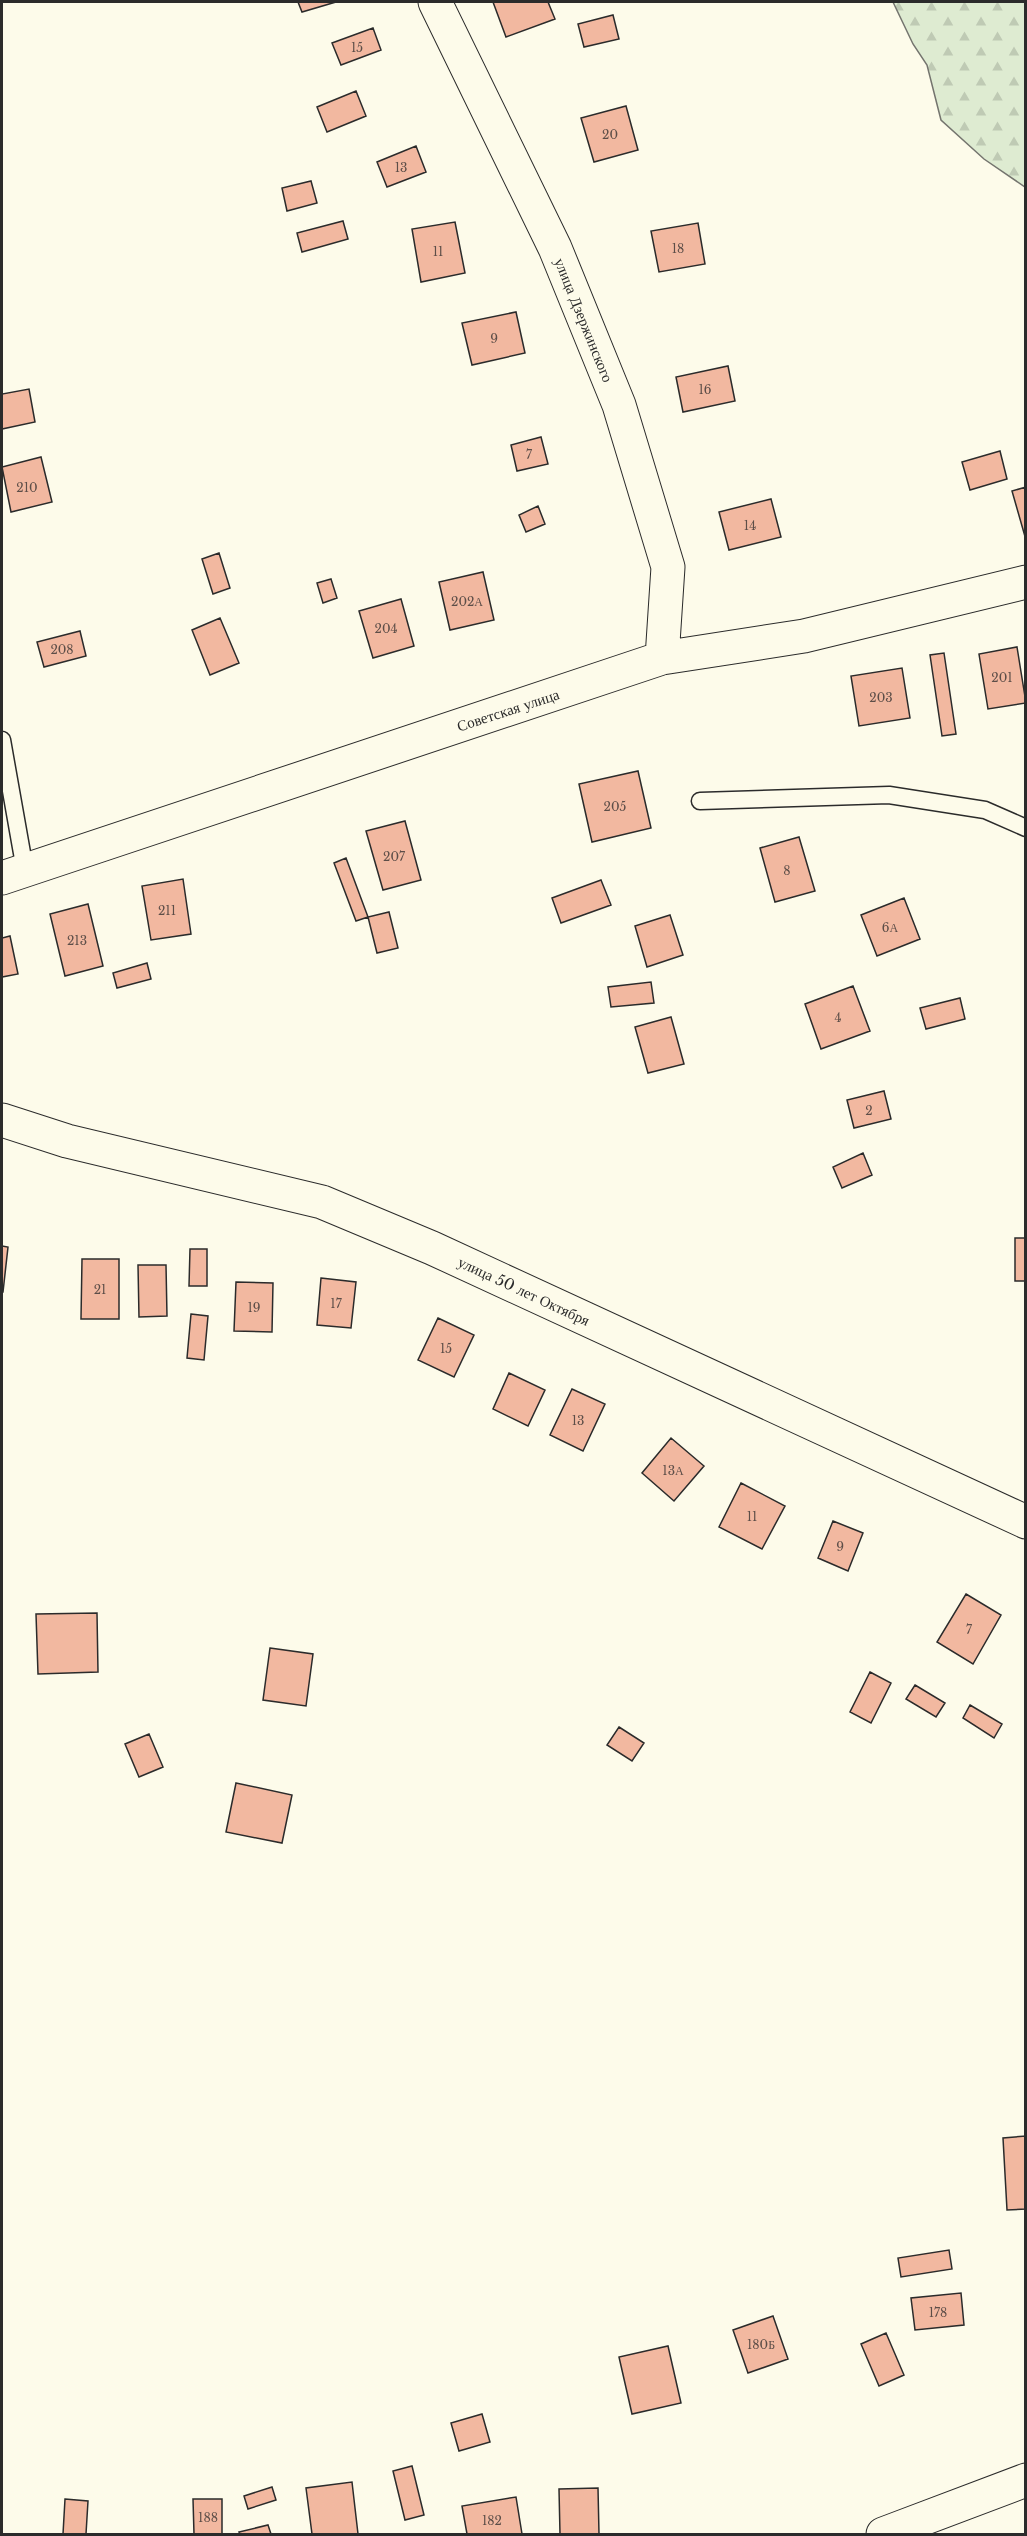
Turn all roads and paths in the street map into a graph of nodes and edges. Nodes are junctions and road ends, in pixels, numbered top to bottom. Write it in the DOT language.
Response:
graph roads {
  1 [pos="435,2"];
  2 [pos="1026,582"];
  3 [pos="662,658"];
  4 [pos="2,740"];
  5 [pos="700,801"];
  6 [pos="1026,828"];
  7 [pos="13,874"];
  8 [pos="2,1120"];
  9 [pos="1026,1522"];
  10 [pos="1026,2480"];
  11 [pos="883,2535"];
  1 -- 3 [label="street, улица Дзержинского"];
  2 -- 3 [label="street, Советская улица"];
  3 -- 7 [label="street, Советская улица"];
  4 -- 7 [label="lane"];
  5 -- 6 [label="lane"];
  8 -- 9 [label="street, улица 50 лет Октября"];
  10 -- 11 [label="street"];
}
